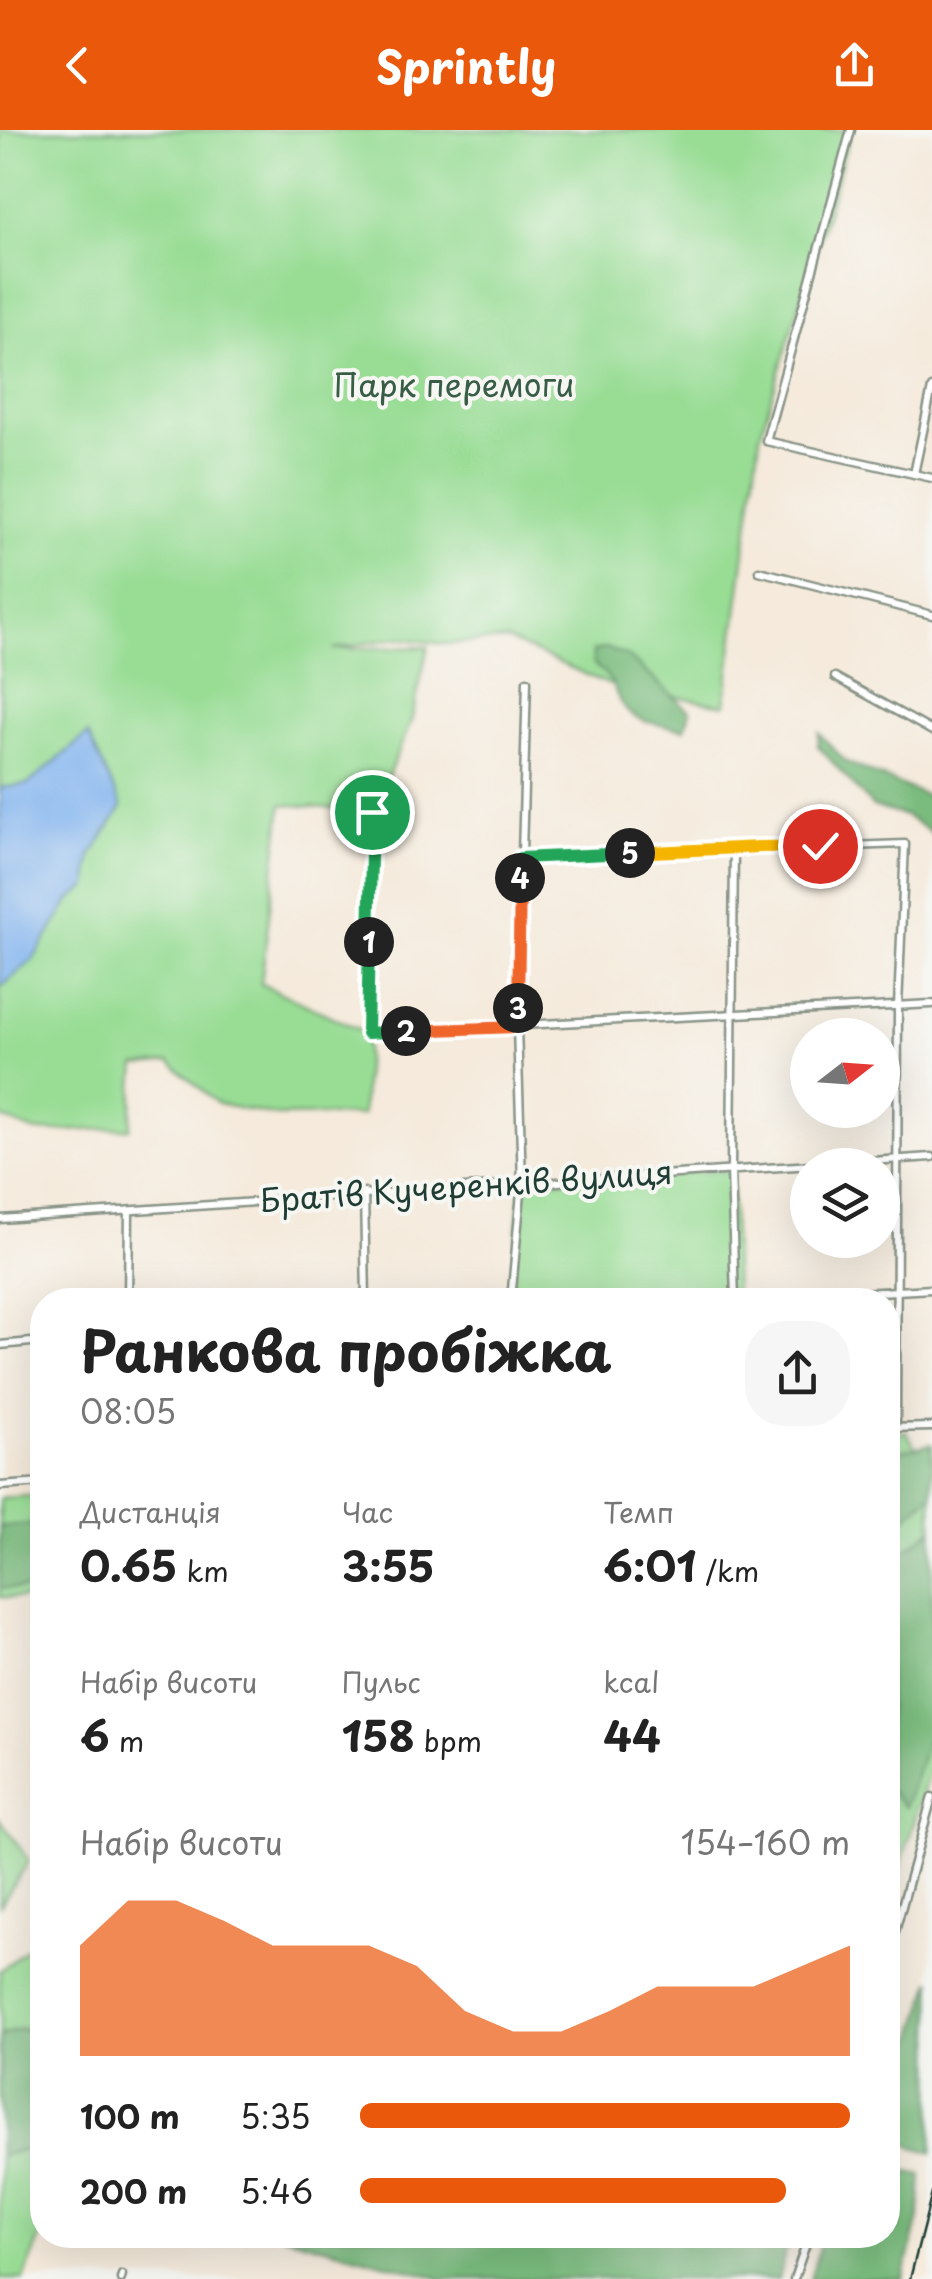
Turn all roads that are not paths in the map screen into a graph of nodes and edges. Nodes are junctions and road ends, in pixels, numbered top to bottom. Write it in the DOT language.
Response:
graph roads {
  1 [pos="852,130"];
  2 [pos="932,388"];
  3 [pos="914,474"];
  4 [pos="932,478"];
  5 [pos="759,571"];
  6 [pos="932,615"];
  7 [pos="835,678"];
  8 [pos="526,681"];
  9 [pos="932,731"];
  10 [pos="372,812"];
  11 [pos="734,847"];
  12 [pos="520,858"];
  13 [pos="932,1004"];
  14 [pos="898,1006"];
  15 [pos="733,1016"];
  16 [pos="517,1027"];
  17 [pos="898,1148"];
  18 [pos="932,1156"];
  19 [pos="900,1158"];
  20 [pos="790,1166"];
  21 [pos="731,1170"];
  22 [pos="522,1182"];
  23 [pos="364,1192"];
  24 [pos="129,1212"];
  25 [pos="0,1219"];
  26 [pos="896,1258"];
  27 [pos="128,1288"];
  28 [pos="366,1288"];
  29 [pos="512,1288"];
  30 [pos="736,1288"];
  31 [pos="895,1288"];
  32 [pos="932,1289"];
  33 [pos="900,1290"];
  34 [pos="30,1342"];
  35 [pos="0,1344"];
  36 [pos="932,1427"];
  37 [pos="900,1428"];
  38 [pos="30,1485"];
  39 [pos="0,1486"];
  40 [pos="932,1797"];
  41 [pos="900,1913"];
  42 [pos="804,2248"];
  43 [pos="794,2279"];
  1 -- 3 [label="street"];
  2 -- 3 [label="street"];
  3 -- 4 [label="street"];
  5 -- 6 [label="street"];
  7 -- 9 [label="street"];
  8 -- 12 [label="street"];
  10 -- 16 [label="street"];
  11 -- 12 [label="street"];
  11 -- 14 [label="street"];
  11 -- 15 [label="street"];
  12 -- 16 [label="street"];
  13 -- 14 [label="street"];
  14 -- 15 [label="street"];
  14 -- 17 [label="street"];
  15 -- 16 [label="street"];
  15 -- 21 [label="street"];
  16 -- 22 [label="street"];
  18 -- 19 [label="street, Братів Кучеренків вулиця"];
  20 -- 21 [label="street, Братів Кучеренків вулиця"];
  21 -- 22 [label="street, Братів Кучеренків вулиця"];
  21 -- 30 [label="street"];
  22 -- 23 [label="street, Братів Кучеренків вулиця"];
  22 -- 29 [label="street"];
  23 -- 24 [label="street, Братів Кучеренків вулиця"];
  23 -- 28 [label="street"];
  24 -- 25 [label="street, Братів Кучеренків вулиця"];
  24 -- 27 [label="street"];
  26 -- 31 [label="street"];
  32 -- 33 [label="street"];
  34 -- 35 [label="street"];
  36 -- 37 [label="street"];
  38 -- 39 [label="street"];
  40 -- 41 [label="street"];
  42 -- 43 [label="street"];
}
